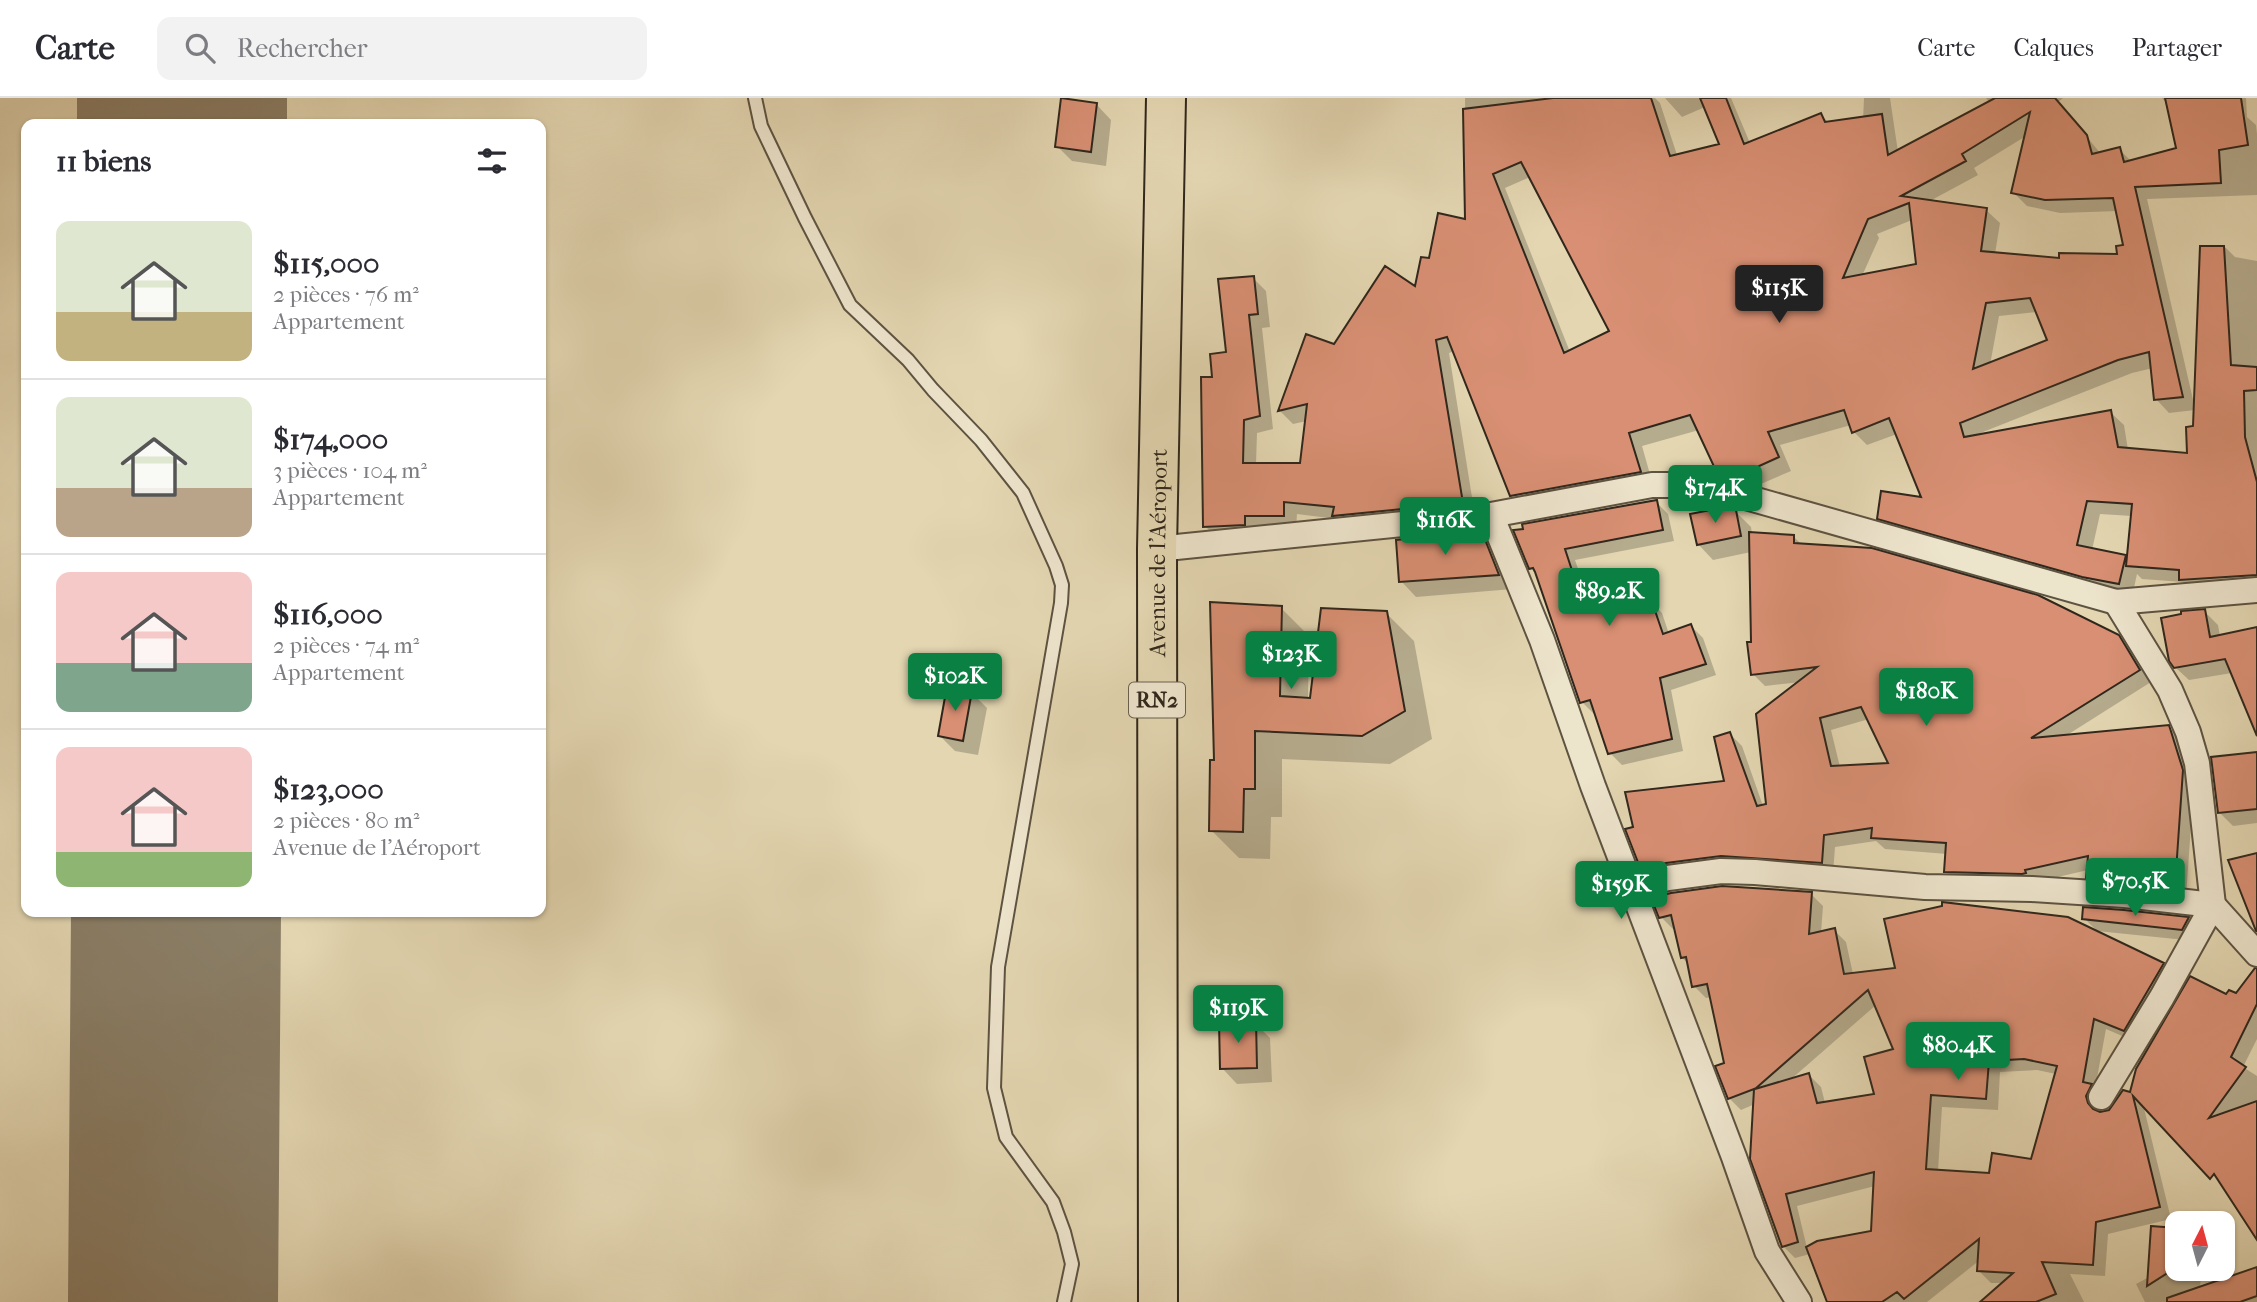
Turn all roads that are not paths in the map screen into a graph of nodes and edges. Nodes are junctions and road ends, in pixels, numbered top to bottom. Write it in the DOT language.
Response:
graph roads {
  1 [pos="755,98"];
  2 [pos="1166,98"];
  3 [pos="1491,515"];
  4 [pos="1157,549"];
  5 [pos="2257,590"];
  6 [pos="2116,602"];
  7 [pos="1632,888"];
  8 [pos="2213,905"];
  9 [pos="2257,954"];
  10 [pos="2101,1097"];
  11 [pos="1064,1302"];
  12 [pos="1158,1302"];
  13 [pos="1800,1302"];
  1 -- 11 [label="lane"];
  2 -- 4 [label="highway, Avenue de l'Aéroport / RN2"];
  3 -- 4 [label="street"];
  3 -- 6 [label="street"];
  3 -- 7 [label="street"];
  4 -- 12 [label="highway, Avenue de l'Aéroport / RN2"];
  5 -- 6 [label="street"];
  6 -- 8 [label="street"];
  7 -- 8 [label="street"];
  7 -- 13 [label="street"];
  8 -- 9 [label="street"];
  8 -- 10 [label="street"];
}
